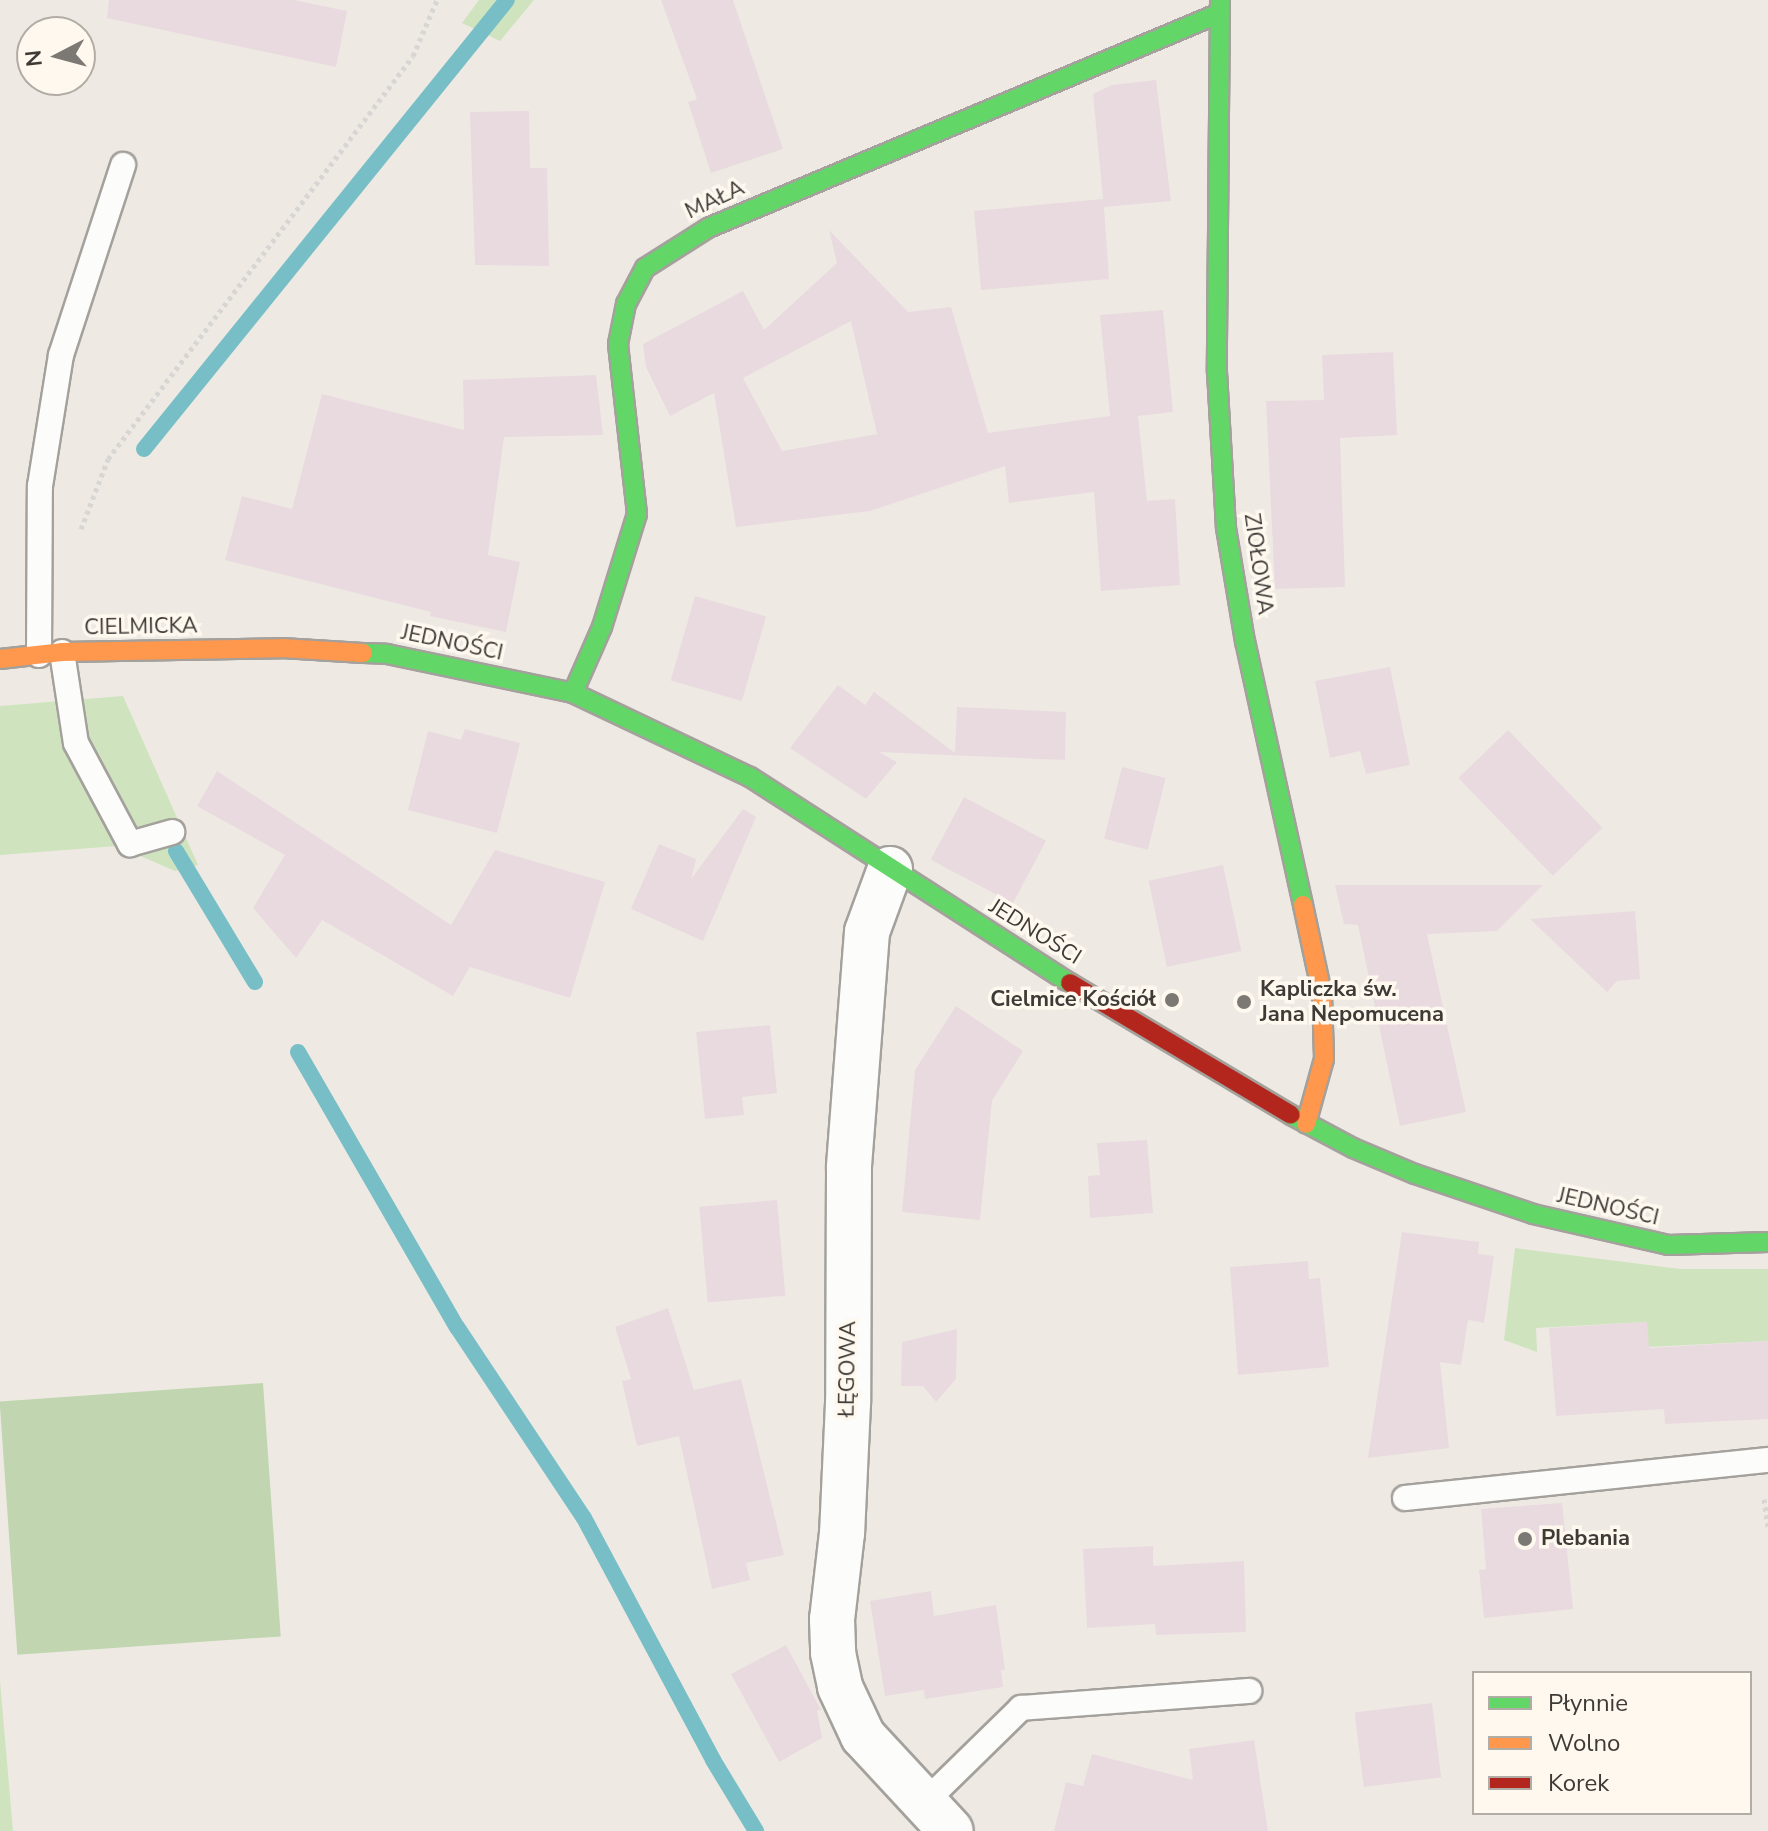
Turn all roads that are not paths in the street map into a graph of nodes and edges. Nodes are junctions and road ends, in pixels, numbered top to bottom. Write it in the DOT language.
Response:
graph roads {
  1 [pos="1220,7"];
  2 [pos="123,165"];
  3 [pos="282,648"];
  4 [pos="50,653"];
  5 [pos="0,659"];
  6 [pos="573,693"];
  7 [pos="172,832"];
  8 [pos="890,869"];
  9 [pos="1306,1124"];
  10 [pos="1768,1242"];
  11 [pos="1768,1460"];
  12 [pos="1405,1498"];
  13 [pos="1249,1691"];
  14 [pos="938,1817"];
  1 -- 6 [label="street, MAŁA"];
  1 -- 9 [label="street, ZIOŁOWA"];
  2 -- 4 [label="lane"];
  3 -- 4 [label="street, CIELMICKA"];
  3 -- 6 [label="street, JEDNOŚCI"];
  4 -- 5 [label="street, CIELMICKA"];
  4 -- 7 [label="lane"];
  6 -- 8 [label="street, JEDNOŚCI"];
  8 -- 9 [label="street, JEDNOŚCI"];
  8 -- 14 [label="street, ŁĘGOWA"];
  9 -- 10 [label="street, JEDNOŚCI"];
  11 -- 12 [label="lane"];
  13 -- 14 [label="lane"];
}
